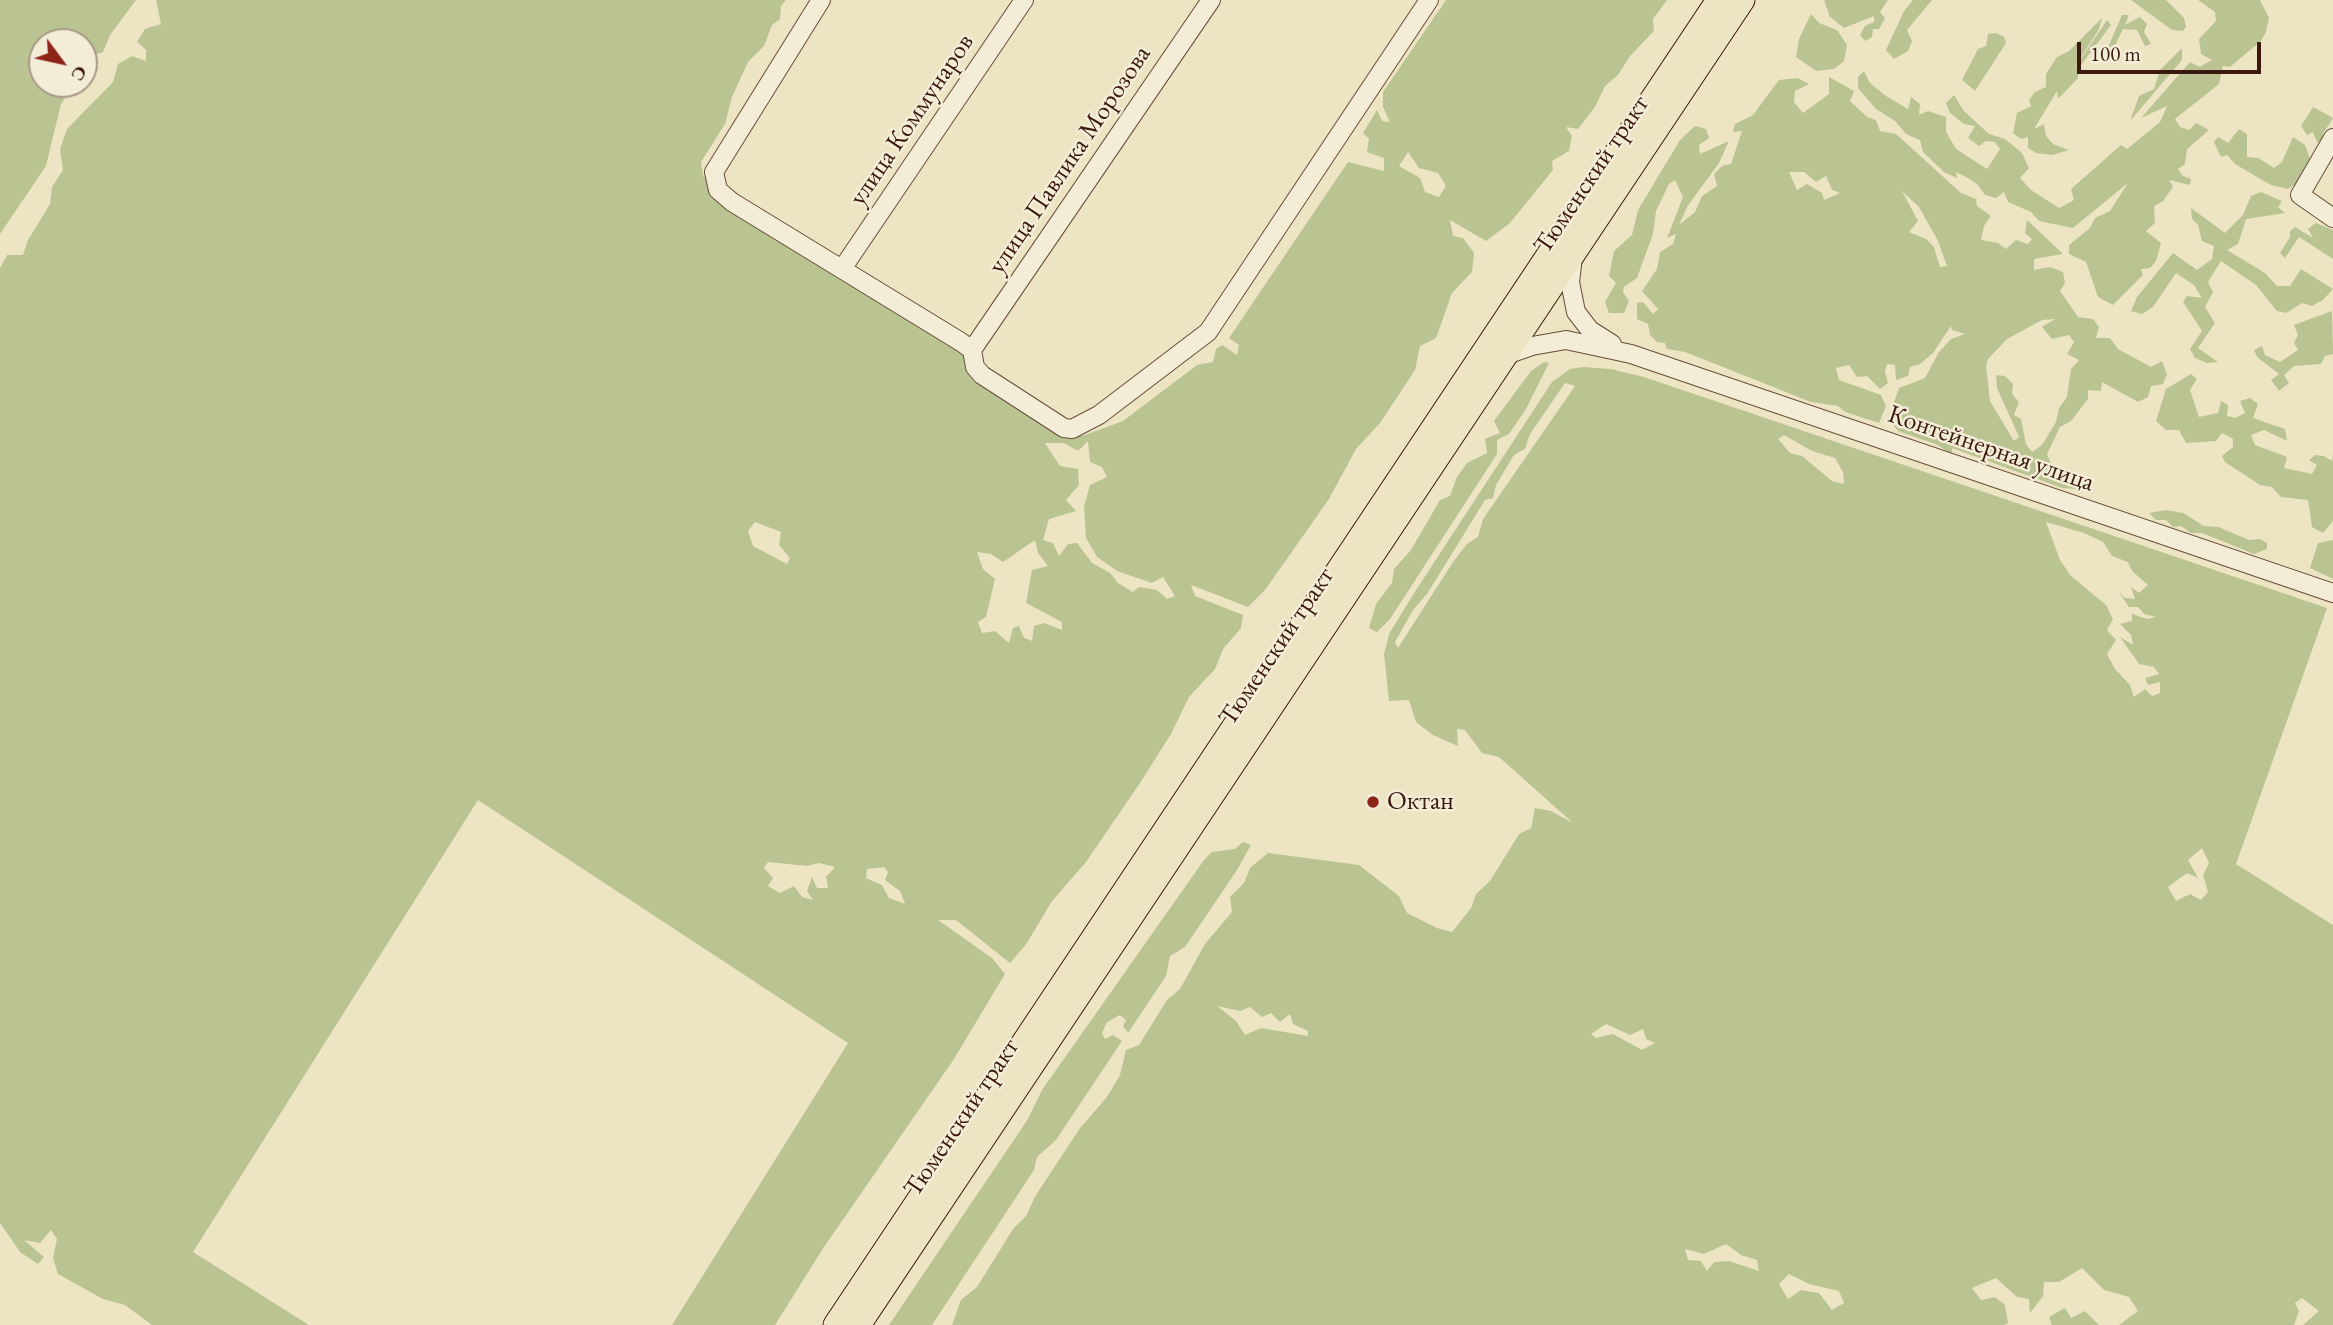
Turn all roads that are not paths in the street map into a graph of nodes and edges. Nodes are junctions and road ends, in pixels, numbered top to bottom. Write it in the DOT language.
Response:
graph roads {
  1 [pos="821,0"];
  2 [pos="1024,0"];
  3 [pos="1211,0"];
  4 [pos="1429,0"];
  5 [pos="1718,0"];
  6 [pos="1743,0"];
  7 [pos="2333,138"];
  8 [pos="2333,218"];
  9 [pos="1574,254"];
  10 [pos="842,269"];
  11 [pos="972,350"];
  12 [pos="1631,354"];
  13 [pos="1506,355"];
  14 [pos="2333,593"];
  15 [pos="835,1325"];
  16 [pos="859,1325"];
  1 -- 10 [label="street"];
  2 -- 10 [label="street, улица Коммунаров"];
  3 -- 11 [label="street, улица Павлика Морозова"];
  4 -- 11 [label="street"];
  5 -- 15 [label="main road, Тюменский тракт"];
  6 -- 9 [label="main road, Тюменский тракт"];
  7 -- 8 [label="street"];
  9 -- 12 [label="street, Контейнерная улица"];
  9 -- 13 [label="main road, Тюменский тракт"];
  10 -- 11 [label="street"];
  12 -- 13 [label="street, Контейнерная улица"];
  12 -- 14 [label="street, Контейнерная улица"];
  13 -- 16 [label="main road, Тюменский тракт"];
}
